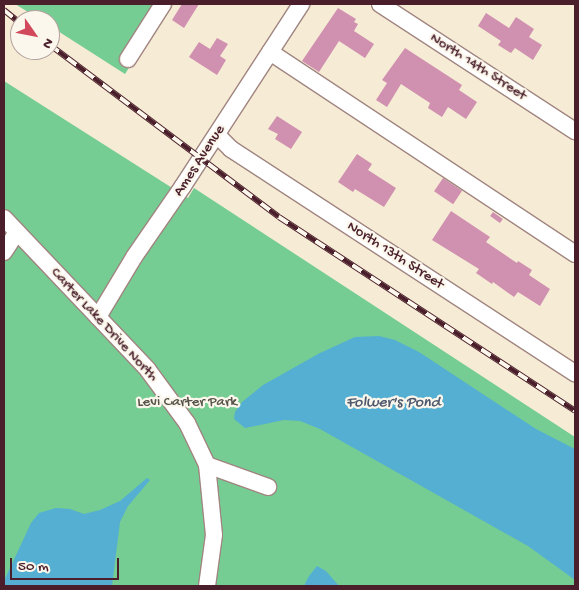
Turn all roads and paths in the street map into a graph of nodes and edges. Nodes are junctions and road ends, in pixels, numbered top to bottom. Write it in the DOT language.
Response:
graph roads {
  1 [pos="163,4"];
  2 [pos="301,4"];
  3 [pos="380,4"];
  4 [pos="270,52"];
  5 [pos="128,59"];
  6 [pos="575,131"];
  7 [pos="217,135"];
  8 [pos="4,218"];
  9 [pos="17,232"];
  10 [pos="4,252"];
  11 [pos="575,254"];
  12 [pos="98,317"];
  13 [pos="575,373"];
  14 [pos="207,465"];
  15 [pos="268,486"];
  16 [pos="207,586"];
  1 -- 5 [label="street"];
  2 -- 4 [label="street, Ames Avenue"];
  3 -- 6 [label="street, North 14th Street"];
  4 -- 7 [label="street, Ames Avenue"];
  4 -- 11 [label="street"];
  7 -- 12 [label="street, Ames Avenue"];
  7 -- 13 [label="street, North 13th Street"];
  8 -- 9 [label="street, Carter Lake Drive North"];
  9 -- 10 [label="street"];
  9 -- 12 [label="street, Carter Lake Drive North"];
  12 -- 14 [label="street, Carter Lake Drive North"];
  14 -- 15 [label="street"];
  14 -- 16 [label="street, Carter Lake Drive North"];
}
